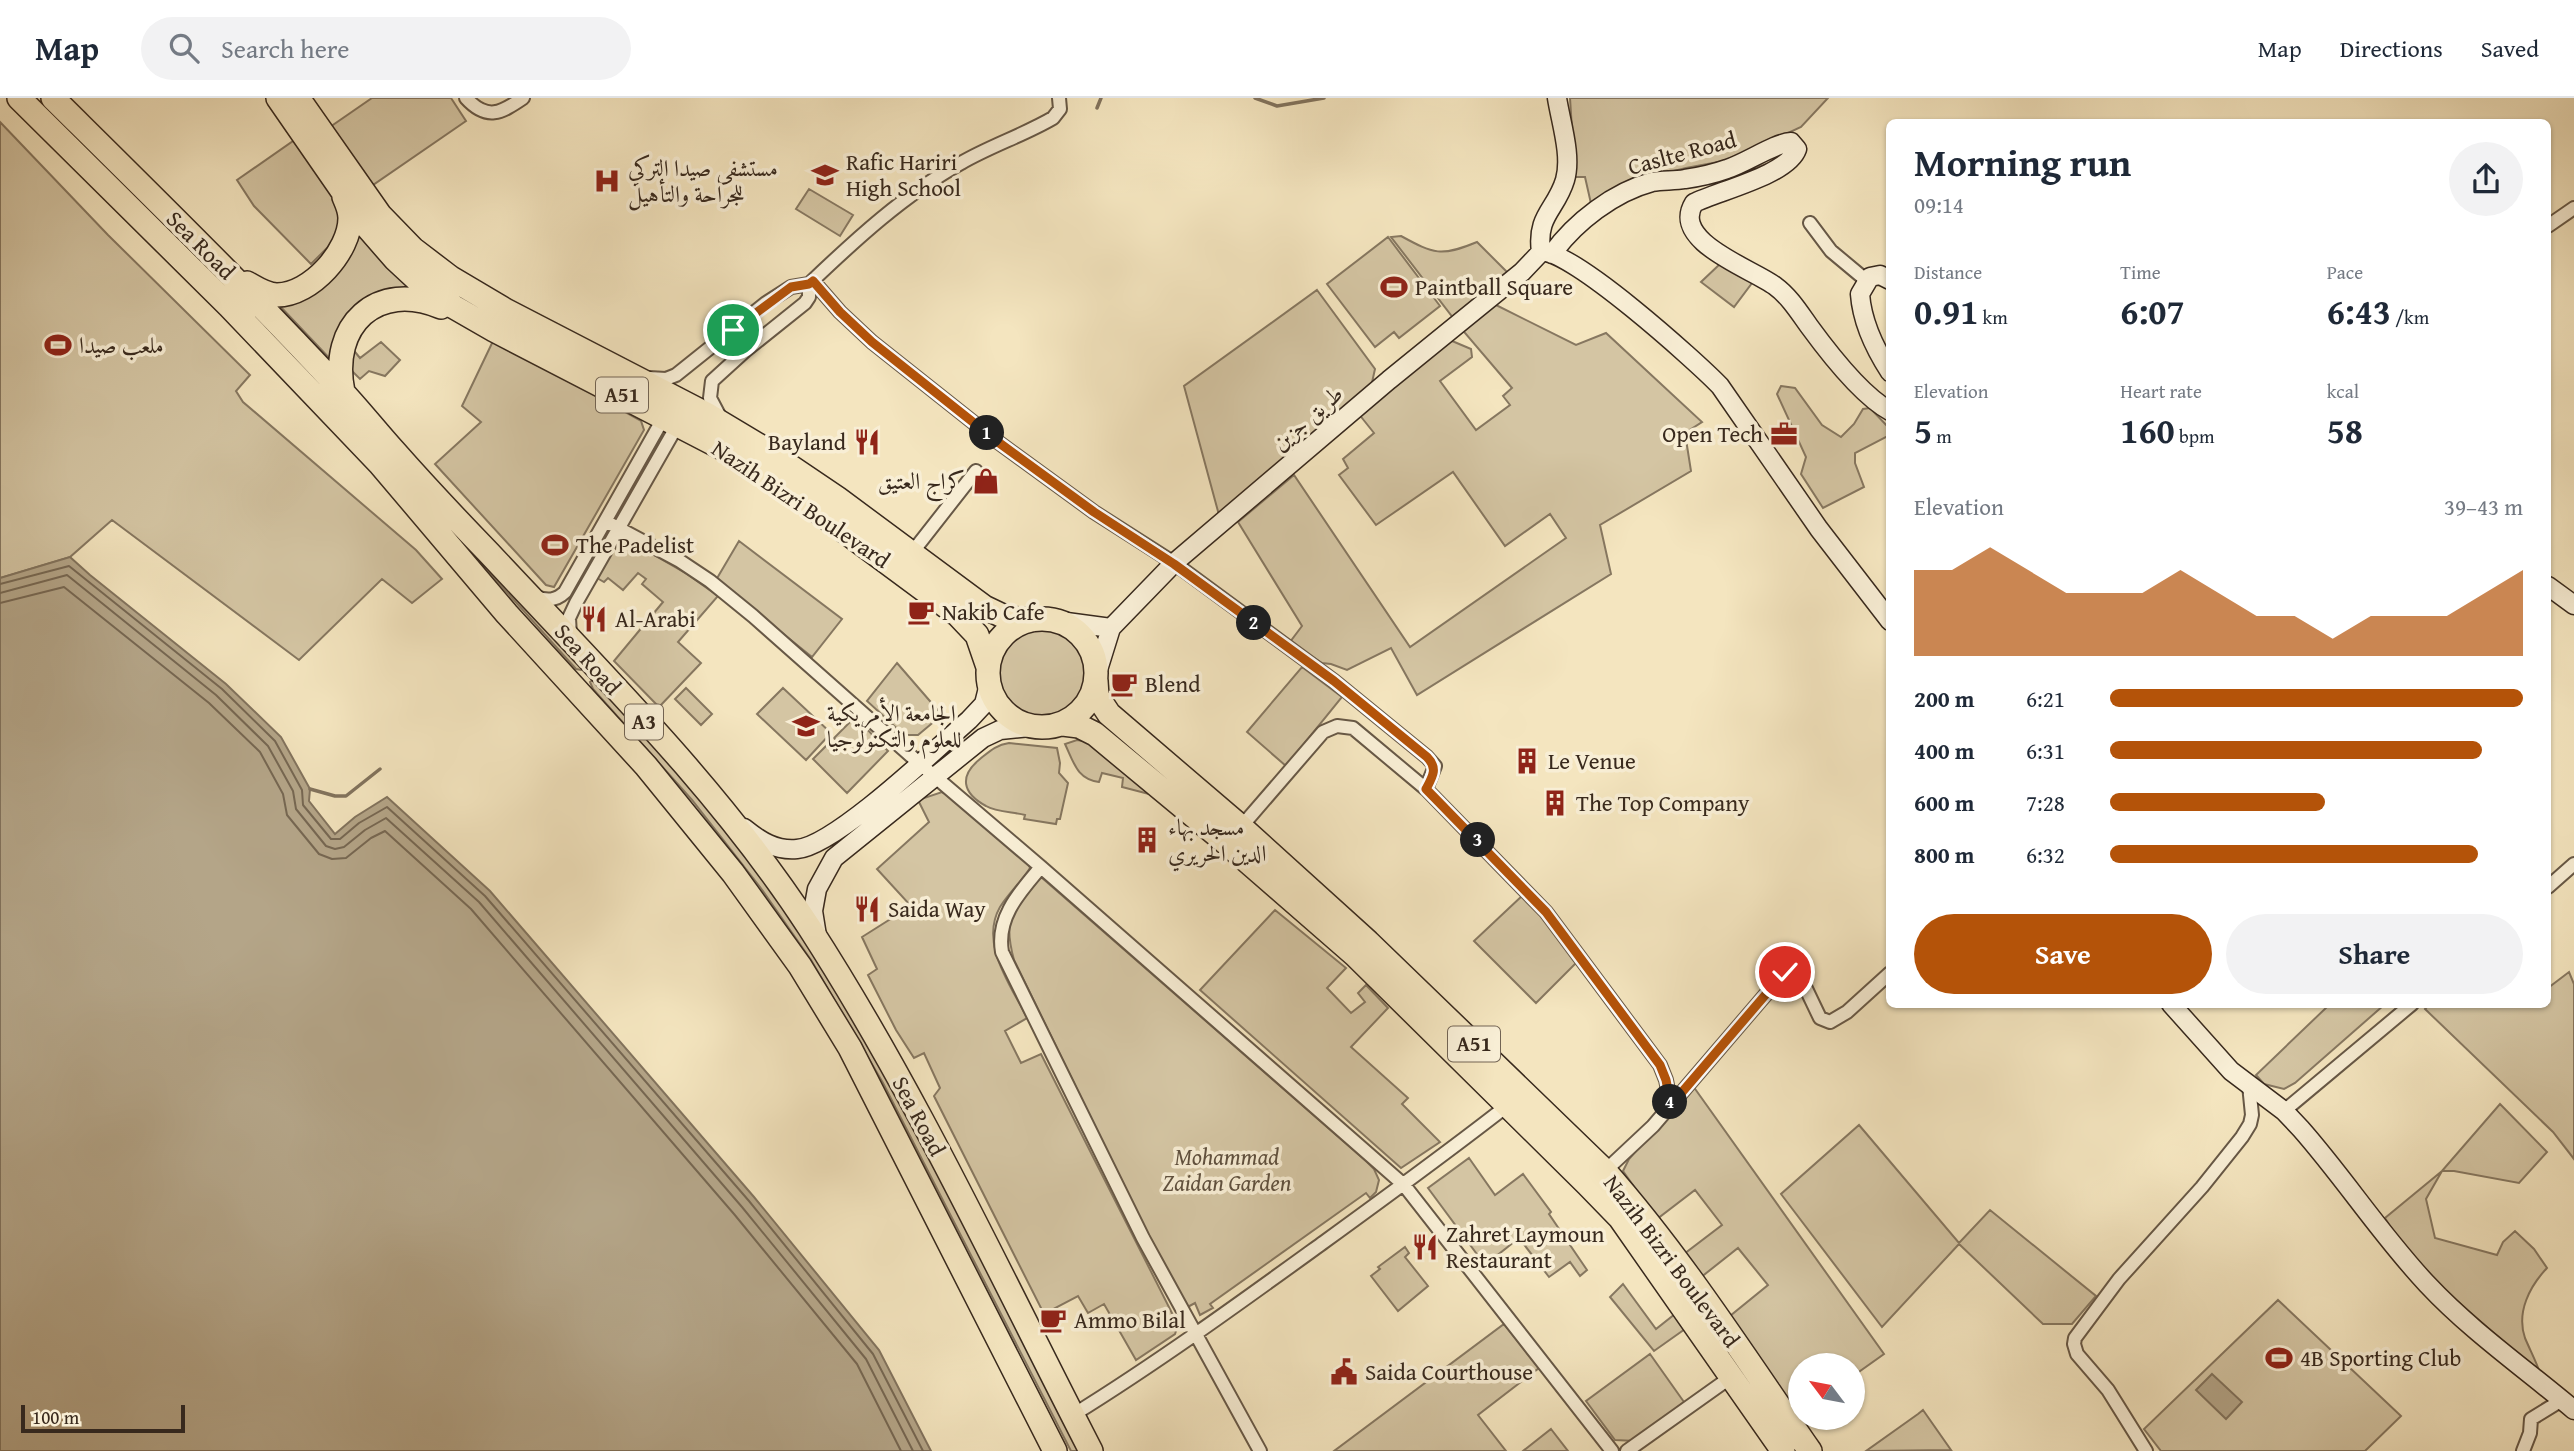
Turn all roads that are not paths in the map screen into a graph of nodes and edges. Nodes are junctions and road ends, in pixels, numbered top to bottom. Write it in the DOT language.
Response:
graph roads {
  1 [pos="19,98"];
  2 [pos="53,98"];
  3 [pos="278,98"];
  4 [pos="298,98"];
  5 [pos="466,98"];
  6 [pos="523,98"];
  7 [pos="1059,98"];
  8 [pos="1558,98"];
  9 [pos="85,130"];
  10 [pos="68,147"];
  11 [pos="342,191"];
  12 [pos="2574,208"];
  13 [pos="1810,223"];
  14 [pos="2551,224"];
  15 [pos="1547,253"];
  16 [pos="225,268"];
  17 [pos="1886,278"];
  18 [pos="1867,281"];
  19 [pos="811,283"];
  20 [pos="494,330"];
  21 [pos="614,366"];
  22 [pos="1886,366"];
  23 [pos="343,392"];
  24 [pos="1886,408"];
  25 [pos="671,420"];
  26 [pos="737,432"];
  27 [pos="976,471"];
  28 [pos="607,522"];
  29 [pos="619,529"];
  30 [pos="911,554"];
  31 [pos="1174,564"];
  32 [pos="518,584"];
  33 [pos="2551,588"];
  34 [pos="2574,605"];
  35 [pos="1886,616"];
  36 [pos="1032,620"];
  37 [pos="1059,621"];
  38 [pos="1111,628"];
  39 [pos="572,642"];
  40 [pos="596,668"];
  41 [pos="989,676"];
  42 [pos="1097,677"];
  43 [pos="575,687"];
  44 [pos="1063,724"];
  45 [pos="1030,727"];
  46 [pos="919,763"];
  47 [pos="934,776"];
  48 [pos="1426,789"];
  49 [pos="711,797"];
  50 [pos="1241,827"];
  51 [pos="2574,864"];
  52 [pos="1041,867"];
  53 [pos="2551,884"];
  54 [pos="818,943"];
  55 [pos="1886,977"];
  56 [pos="2174,1008"];
  57 [pos="2406,1008"];
  58 [pos="2249,1085"];
  59 [pos="1508,1105"];
  60 [pos="1671,1105"];
  61 [pos="2284,1111"];
  62 [pos="1605,1171"];
  63 [pos="1404,1185"];
  64 [pos="1196,1336"];
  65 [pos="1731,1377"];
  66 [pos="2568,1405"];
  67 [pos="1073,1415"];
  68 [pos="1055,1451"];
  69 [pos="1091,1451"];
  70 [pos="1260,1451"];
  71 [pos="1612,1451"];
  72 [pos="1627,1451"];
  73 [pos="1783,1451"];
  74 [pos="1810,1451"];
  75 [pos="2146,1451"];
  76 [pos="2523,1451"];
  1 -- 10 [label="highway, Sea Road / A3"];
  2 -- 9 [label="highway, Sea Road / A3"];
  3 -- 11 [label="highway, Nazih Bizri Boulevard / A51"];
  4 -- 21 [label="highway, Nazih Bizri Boulevard / A51"];
  5 -- 6 [label="street"];
  7 -- 19 [label="street"];
  8 -- 15 [label="main road"];
  9 -- 10 [label="highway"];
  9 -- 16 [label="highway, Sea Road / A3"];
  10 -- 43 [label="highway, Sea Road / A3"];
  11 -- 16 [label="highway"];
  11 -- 20 [label="highway, Nazih Bizri Boulevard / A51"];
  12 -- 14 [label="street"];
  13 -- 18 [label="street"];
  15 -- 24 [label="main road, Caslte Road"];
  15 -- 31 [label="main road, طريق جزين"];
  15 -- 35 [label="main road"];
  16 -- 23 [label="highway, Sea Road / A3"];
  17 -- 18 [label="main road"];
  18 -- 22 [label="main road"];
  19 -- 21 [label="street"];
  19 -- 26 [label="street"];
  19 -- 31 [label="street"];
  20 -- 23 [label="highway"];
  20 -- 25 [label="highway, Nazih Bizri Boulevard / A51"];
  21 -- 26 [label="highway, Nazih Bizri Boulevard / A51"];
  23 -- 32 [label="highway, Sea Road / A3"];
  25 -- 28 [label="street"];
  25 -- 29 [label="street"];
  25 -- 41 [label="highway, Nazih Bizri Boulevard / A51"];
  26 -- 30 [label="highway, Nazih Bizri Boulevard / A51"];
  27 -- 30 [label="street"];
  28 -- 29 [label="street"];
  28 -- 32 [label="street"];
  29 -- 39 [label="street"];
  29 -- 46 [label="street"];
  30 -- 36 [label="highway, Nazih Bizri Boulevard / A51"];
  31 -- 38 [label="main road, طريق جزين"];
  31 -- 48 [label="street"];
  32 -- 39 [label="highway, Sea Road / A3"];
  33 -- 34 [label="main road"];
  36 -- 37 [label="highway, A51"];
  36 -- 41 [label="highway"];
  37 -- 38 [label="main road"];
  37 -- 42 [label="highway, A51"];
  38 -- 42 [label="main road, طريق جزين"];
  39 -- 40 [label="highway, Sea Road / A3"];
  40 -- 43 [label="highway"];
  40 -- 49 [label="highway, Sea Road / A3"];
  41 -- 45 [label="highway, A51"];
  41 -- 46 [label="main road"];
  42 -- 44 [label="highway"];
  42 -- 50 [label="highway, Nazih Bizri Boulevard / A51"];
  43 -- 68 [label="highway, Sea Road / A3"];
  44 -- 45 [label="highway, A51"];
  44 -- 59 [label="highway, Nazih Bizri Boulevard / A51"];
  45 -- 47 [label="main road"];
  46 -- 47 [label="street"];
  46 -- 49 [label="main road"];
  47 -- 52 [label="street"];
  47 -- 54 [label="main road"];
  48 -- 50 [label="street"];
  48 -- 60 [label="street"];
  49 -- 54 [label="highway, Sea Road / A3"];
  50 -- 62 [label="highway, Nazih Bizri Boulevard / A51"];
  51 -- 53 [label="street"];
  52 -- 63 [label="street"];
  52 -- 64 [label="street"];
  54 -- 67 [label="highway, Sea Road / A3"];
  55 -- 60 [label="street"];
  56 -- 58 [label="main road"];
  57 -- 61 [label="street"];
  58 -- 61 [label="main road"];
  58 -- 75 [label="street"];
  59 -- 63 [label="street"];
  59 -- 65 [label="highway, Nazih Bizri Boulevard / A51"];
  60 -- 62 [label="street"];
  61 -- 66 [label="main road"];
  62 -- 74 [label="highway, Nazih Bizri Boulevard / A51"];
  63 -- 64 [label="street"];
  63 -- 71 [label="street"];
  64 -- 67 [label="street"];
  64 -- 70 [label="street"];
  65 -- 72 [label="street"];
  65 -- 73 [label="highway, Nazih Bizri Boulevard / A51"];
  66 -- 76 [label="street"];
  67 -- 69 [label="highway, Sea Road / A3"];
}
